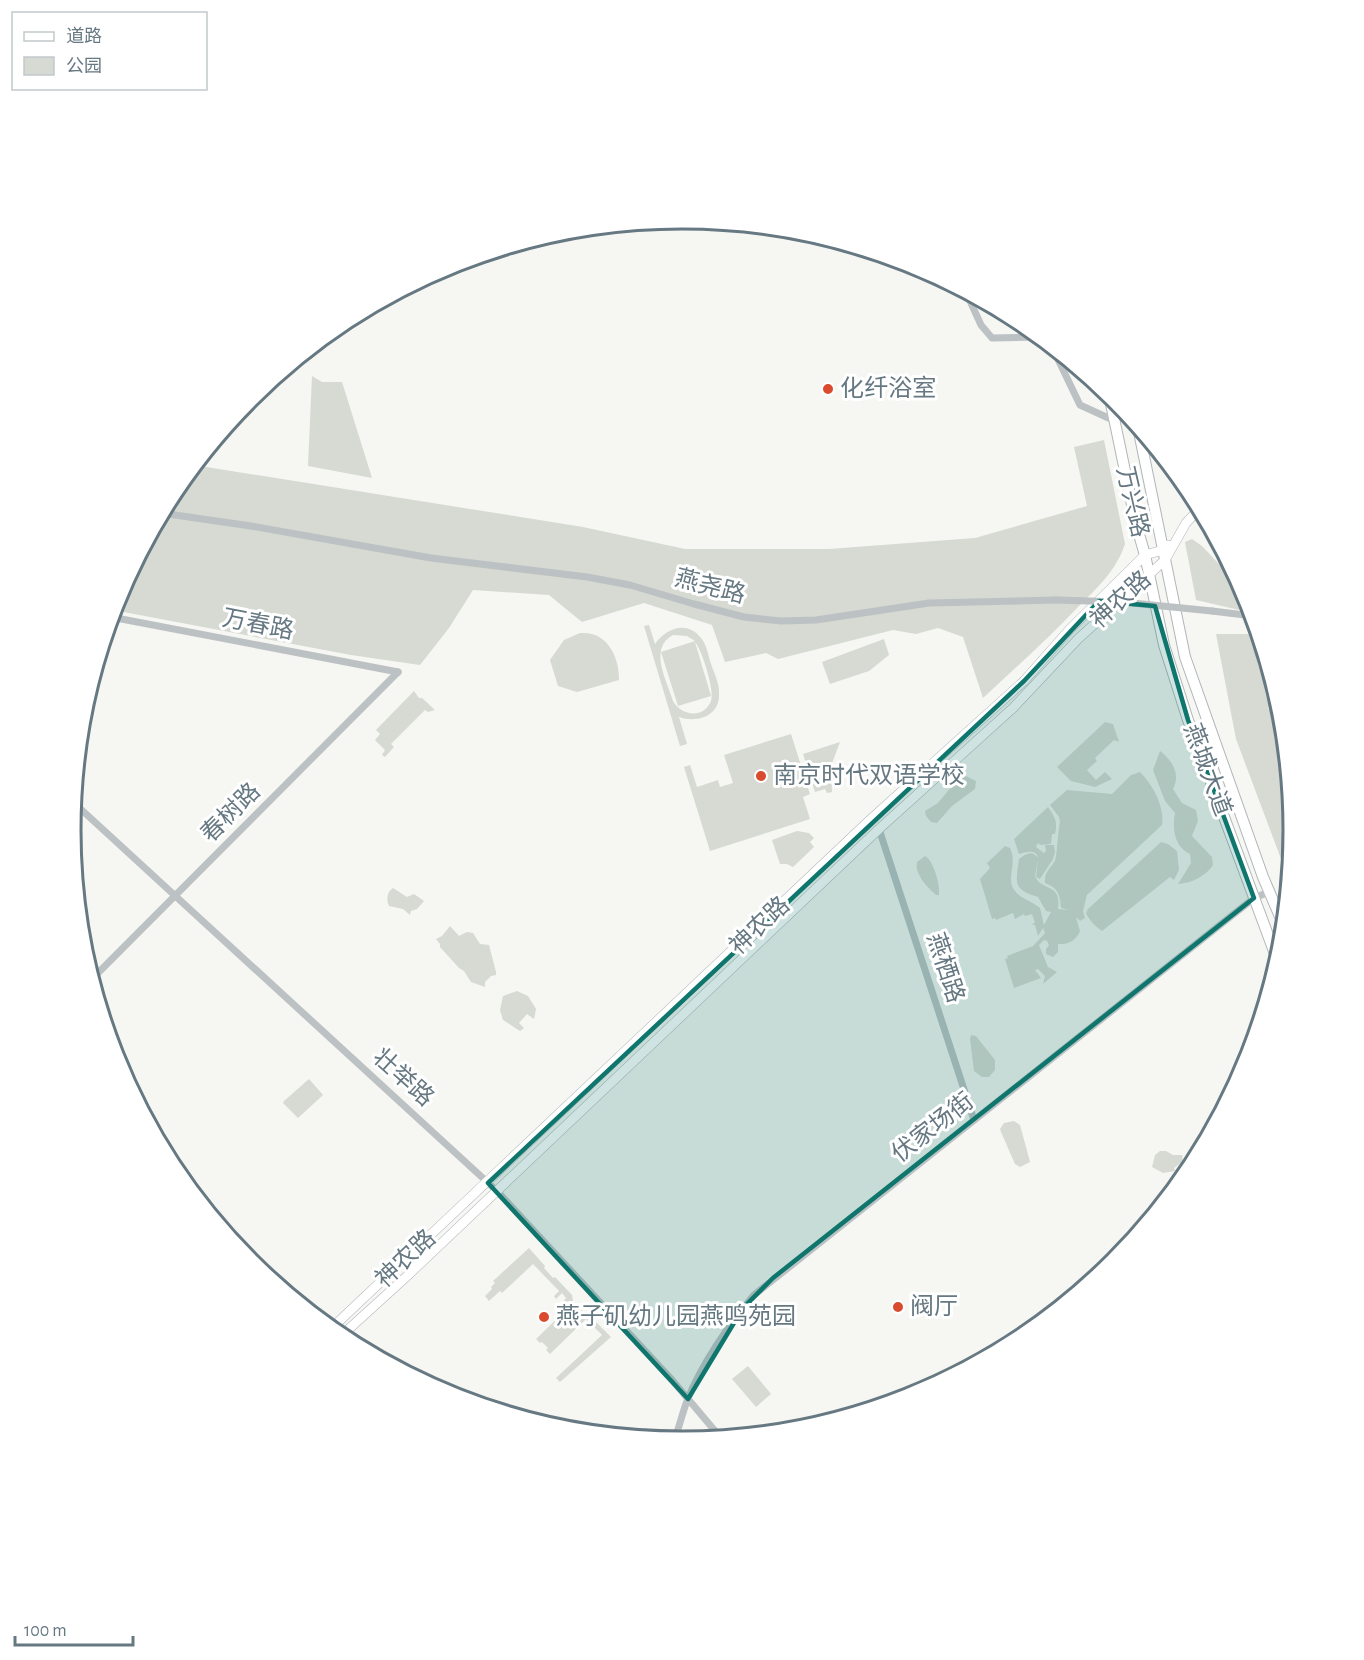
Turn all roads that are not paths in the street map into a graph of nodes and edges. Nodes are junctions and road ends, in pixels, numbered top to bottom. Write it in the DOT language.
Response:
graph roads {
  1 [pos="971,304"];
  2 [pos="1026,337"];
  3 [pos="1060,363"];
  4 [pos="1113,411"];
  5 [pos="1115,421"];
  6 [pos="1141,443"];
  7 [pos="171,514"];
  8 [pos="1194,515"];
  9 [pos="1145,555"];
  10 [pos="1164,555"];
  11 [pos="1149,575"];
  12 [pos="1243,615"];
  13 [pos="120,619"];
  14 [pos="398,672"];
  15 [pos="82,810"];
  16 [pos="879,828"];
  17 [pos="1269,892"];
  18 [pos="176,897"];
  19 [pos="1254,898"];
  20 [pos="1277,911"];
  21 [pos="1271,945"];
  22 [pos="98,974"];
  23 [pos="974,1120"];
  24 [pos="488,1183"];
  25 [pos="496,1191"];
  26 [pos="338,1323"];
  27 [pos="347,1329"];
  28 [pos="688,1399"];
  29 [pos="714,1430"];
  30 [pos="677,1431"];
  1 -- 2 [label="street"];
  3 -- 5 [label="street"];
  4 -- 5 [label="main road, 万兴路"];
  5 -- 9 [label="main road, 万兴路"];
  6 -- 10 [label="main road, 万兴路"];
  7 -- 12 [label="street, 燕尧路, bridge"];
  8 -- 10 [label="street, 神农路"];
  9 -- 10 [label="street, 神农路"];
  9 -- 11 [label="main road, 万兴路"];
  9 -- 24 [label="street, 神农路"];
  10 -- 11 [label="street, 神农路"];
  10 -- 17 [label="main road, 燕城大道"];
  11 -- 16 [label="street, 神农路"];
  11 -- 19 [label="main road, 燕城大道"];
  13 -- 14 [label="street, 万春路"];
  14 -- 18 [label="street, 春树路"];
  15 -- 18 [label="street, 壮举路"];
  16 -- 23 [label="street, 燕栖路"];
  16 -- 25 [label="street, 神农路"];
  17 -- 19 [label="street, 伏家场街"];
  17 -- 20 [label="main road, 燕城大道"];
  18 -- 22 [label="street, 春树路"];
  18 -- 24 [label="street, 壮举路"];
  19 -- 21 [label="main road, 燕城大道"];
  19 -- 23 [label="street, 伏家场街"];
  23 -- 28 [label="street, 伏家场街"];
  24 -- 25 [label="street, 壮举路"];
  24 -- 26 [label="street, 神农路"];
  25 -- 27 [label="street, 神农路"];
  25 -- 28 [label="street, 壮举路"];
  28 -- 29 [label="street, 壮举路"];
  28 -- 30 [label="street, 伏家场街"];
}
